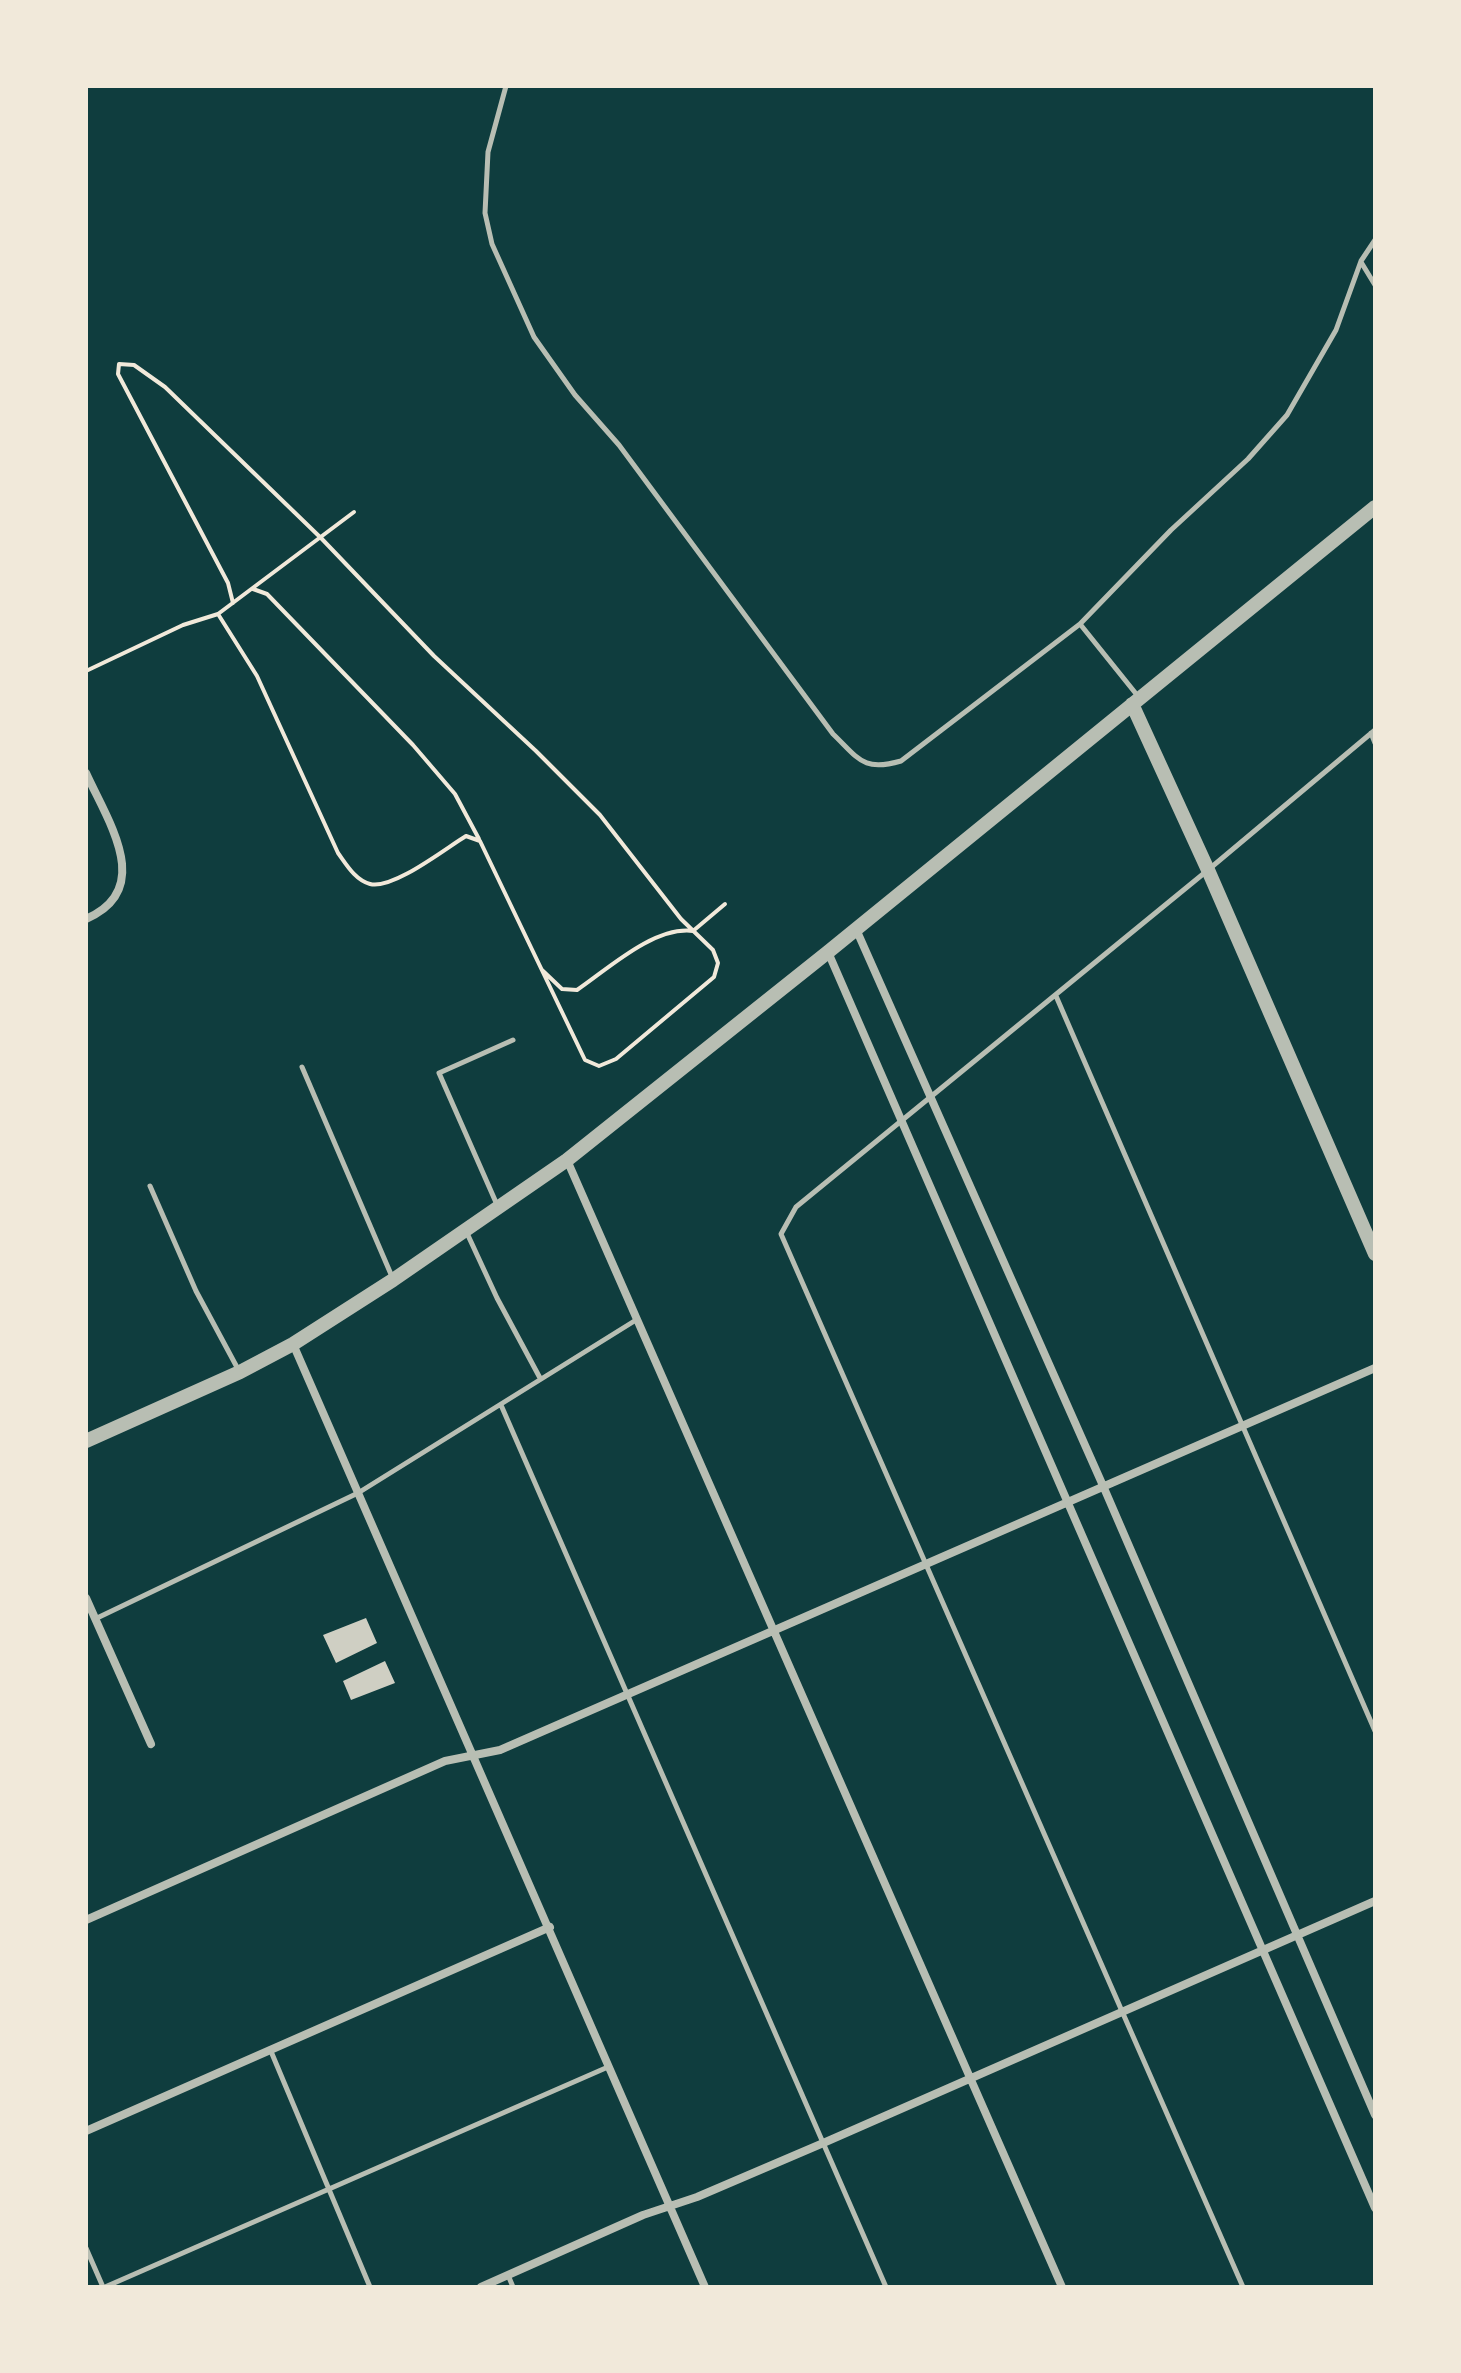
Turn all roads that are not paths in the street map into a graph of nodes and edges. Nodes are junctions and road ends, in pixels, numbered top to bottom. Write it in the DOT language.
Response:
graph roads {
  1 [pos="506,86"];
  2 [pos="1375,240"];
  3 [pos="1361,261"];
  4 [pos="1375,285"];
  5 [pos="1375,507"];
  6 [pos="1080,624"];
  7 [pos="1136,701"];
  8 [pos="1373,731"];
  9 [pos="1375,743"];
  10 [pos="86,773"];
  11 [pos="1208,870"];
  12 [pos="86,919"];
  13 [pos="856,929"];
  14 [pos="828,952"];
  15 [pos="1056,996"];
  16 [pos="513,1040"];
  17 [pos="302,1067"];
  18 [pos="932,1096"];
  19 [pos="902,1122"];
  20 [pos="567,1160"];
  21 [pos="150,1186"];
  22 [pos="498,1208"];
  23 [pos="465,1230"];
  24 [pos="1375,1254"];
  25 [pos="393,1280"];
  26 [pos="638,1318"];
  27 [pos="293,1344"];
  28 [pos="1375,1368"];
  29 [pos="240,1372"];
  30 [pos="540,1378"];
  31 [pos="501,1405"];
  32 [pos="1243,1426"];
  33 [pos="86,1441"];
  34 [pos="1104,1488"];
  35 [pos="358,1493"];
  36 [pos="1067,1504"];
  37 [pos="926,1565"];
  38 [pos="86,1598"];
  39 [pos="95,1619"];
  40 [pos="774,1629"];
  41 [pos="627,1693"];
  42 [pos="1375,1731"];
  43 [pos="151,1744"];
  44 [pos="473,1755"];
  45 [pos="1375,1901"];
  46 [pos="86,1920"];
  47 [pos="550,1927"];
  48 [pos="1297,1935"];
  49 [pos="1263,1950"];
  50 [pos="1122,2012"];
  51 [pos="270,2049"];
  52 [pos="608,2067"];
  53 [pos="970,2078"];
  54 [pos="1375,2115"];
  55 [pos="86,2131"];
  56 [pos="821,2144"];
  57 [pos="328,2188"];
  58 [pos="669,2206"];
  59 [pos="1375,2208"];
  60 [pos="86,2248"];
  61 [pos="508,2275"];
  62 [pos="104,2287"];
  63 [pos="370,2287"];
  64 [pos="481,2287"];
  65 [pos="513,2287"];
  66 [pos="705,2287"];
  67 [pos="886,2287"];
  68 [pos="1062,2287"];
  69 [pos="1243,2287"];
  1 -- 6 [label="lane"];
  2 -- 3 [label="lane"];
  3 -- 4 [label="lane"];
  3 -- 6 [label="lane"];
  5 -- 7 [label="street"];
  6 -- 7 [label="lane"];
  7 -- 11 [label="street"];
  7 -- 13 [label="street"];
  8 -- 9 [label="lane"];
  8 -- 11 [label="lane"];
  10 -- 12 [label="street"];
  11 -- 15 [label="lane"];
  11 -- 24 [label="street"];
  13 -- 14 [label="street"];
  13 -- 18 [label="street"];
  14 -- 19 [label="street"];
  14 -- 20 [label="street"];
  15 -- 18 [label="lane"];
  15 -- 32 [label="lane"];
  16 -- 22 [label="lane"];
  17 -- 25 [label="lane"];
  18 -- 19 [label="lane"];
  18 -- 34 [label="street"];
  19 -- 36 [label="street"];
  19 -- 37 [label="lane"];
  20 -- 22 [label="street"];
  20 -- 26 [label="street"];
  21 -- 29 [label="lane"];
  22 -- 23 [label="street"];
  23 -- 25 [label="street"];
  23 -- 30 [label="lane"];
  25 -- 27 [label="street"];
  26 -- 30 [label="lane"];
  26 -- 40 [label="street"];
  27 -- 29 [label="street"];
  27 -- 35 [label="street"];
  28 -- 32 [label="street"];
  29 -- 33 [label="street"];
  30 -- 31 [label="lane"];
  31 -- 35 [label="lane"];
  31 -- 41 [label="lane"];
  32 -- 34 [label="street"];
  32 -- 42 [label="lane"];
  34 -- 36 [label="street"];
  34 -- 48 [label="street"];
  35 -- 39 [label="lane"];
  35 -- 44 [label="street"];
  36 -- 37 [label="street"];
  36 -- 49 [label="street"];
  37 -- 40 [label="street"];
  37 -- 50 [label="lane"];
  38 -- 39 [label="street"];
  39 -- 43 [label="street"];
  40 -- 41 [label="street"];
  40 -- 53 [label="street"];
  41 -- 44 [label="street"];
  41 -- 56 [label="lane"];
  44 -- 46 [label="street"];
  44 -- 47 [label="street"];
  45 -- 48 [label="street"];
  47 -- 51 [label="street"];
  47 -- 52 [label="street"];
  48 -- 49 [label="street"];
  48 -- 54 [label="street"];
  49 -- 50 [label="street"];
  49 -- 59 [label="street"];
  50 -- 53 [label="street"];
  50 -- 69 [label="lane"];
  51 -- 55 [label="street"];
  51 -- 57 [label="lane"];
  52 -- 57 [label="lane"];
  52 -- 58 [label="street"];
  53 -- 56 [label="street"];
  53 -- 68 [label="street"];
  56 -- 58 [label="street"];
  56 -- 67 [label="lane"];
  57 -- 62 [label="lane"];
  57 -- 63 [label="lane"];
  58 -- 61 [label="street"];
  58 -- 66 [label="street"];
  60 -- 62 [label="lane"];
  61 -- 64 [label="street"];
  61 -- 65 [label="lane"];
}
